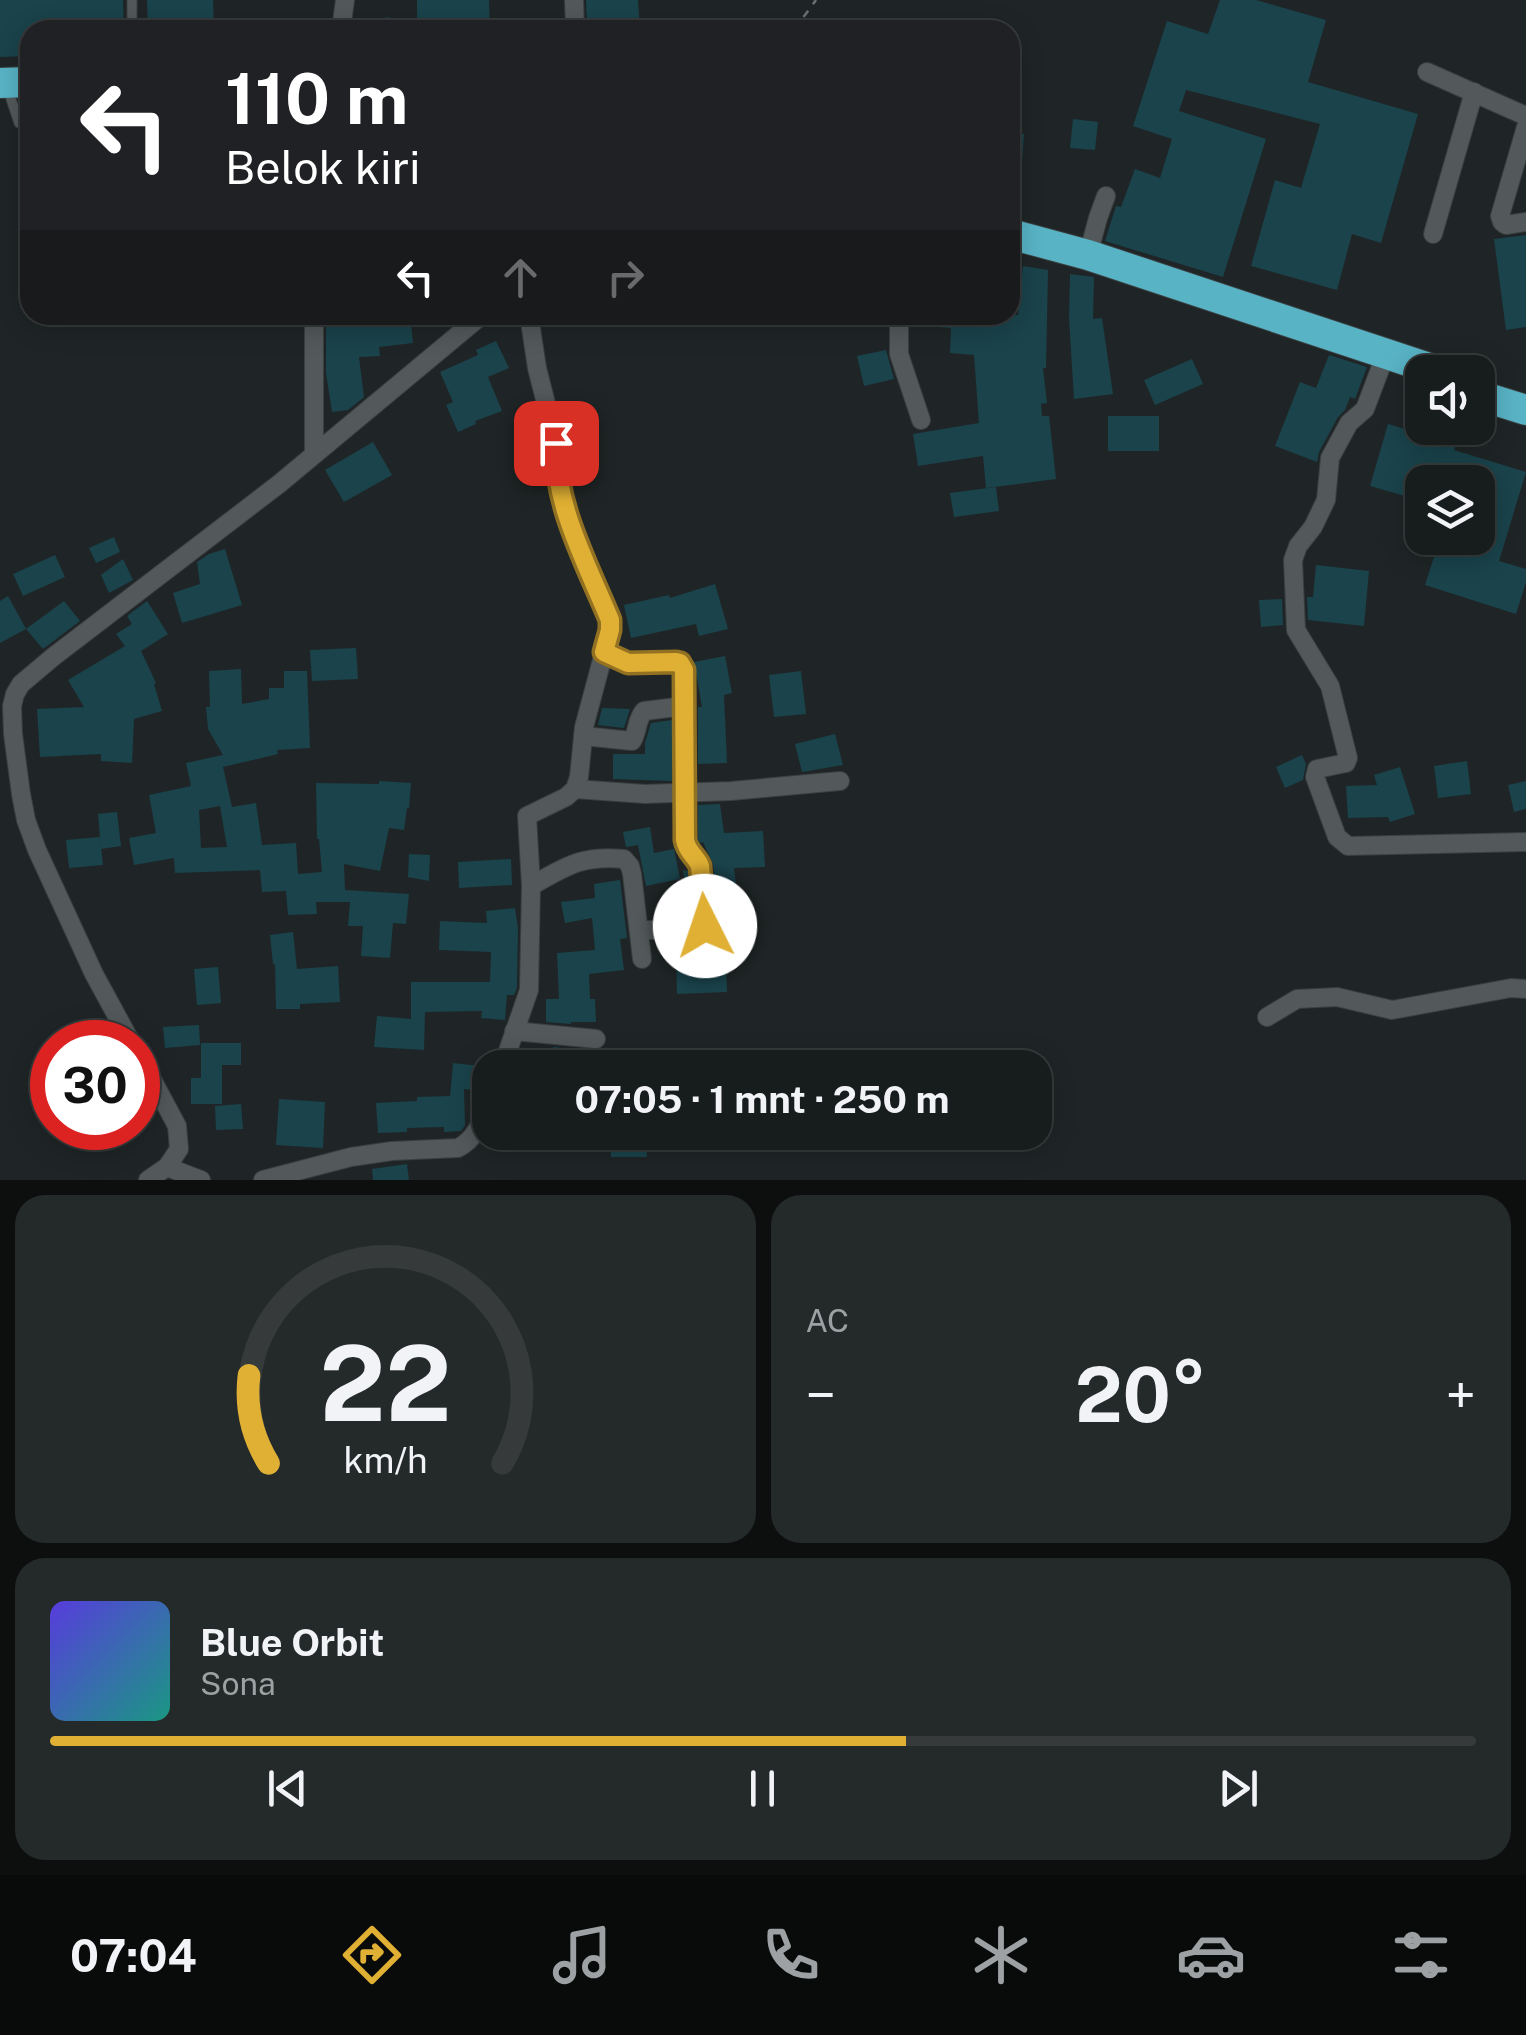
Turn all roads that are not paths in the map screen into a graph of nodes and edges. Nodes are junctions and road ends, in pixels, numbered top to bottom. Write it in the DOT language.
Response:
graph roads {
  1 [pos="1427,72"];
  2 [pos="12,77"];
  3 [pos="1474,92"];
  4 [pos="1526,116"];
  5 [pos="20,123"];
  6 [pos="1526,127"];
  7 [pos="1521,158"];
  8 [pos="1106,196"];
  9 [pos="1526,222"];
  10 [pos="1432,234"];
  11 [pos="1020,237"];
  12 [pos="1020,251"];
  13 [pos="1088,255"];
  14 [pos="314,325"];
  15 [pos="470,325"];
  16 [pos="532,325"];
  17 [pos="898,325"];
  18 [pos="1384,359"];
  19 [pos="1405,364"];
  20 [pos="1405,369"];
  21 [pos="1495,389"];
  22 [pos="1526,398"];
  23 [pos="1495,400"];
  24 [pos="1526,410"];
  25 [pos="921,420"];
  26 [pos="314,454"];
  27 [pos="604,652"];
  28 [pos="7,687"];
  29 [pos="686,706"];
  30 [pos="583,736"];
  31 [pos="840,780"];
  32 [pos="574,790"];
  33 [pos="685,792"];
  34 [pos="1526,842"];
  35 [pos="531,886"];
  36 [pos="638,930"];
  37 [pos="642,960"];
  38 [pos="1526,989"];
  39 [pos="1268,1017"];
  40 [pos="119,1020"];
  41 [pos="514,1031"];
  42 [pos="596,1039"];
  43 [pos="508,1050"];
  44 [pos="160,1095"];
  45 [pos="472,1136"];
  46 [pos="167,1167"];
  47 [pos="148,1180"];
  48 [pos="201,1180"];
  49 [pos="263,1180"];
  1 -- 3 [label="street"];
  2 -- 5 [label="lane"];
  3 -- 4 [label="street"];
  3 -- 10 [label="street"];
  6 -- 7 [label="street"];
  7 -- 9 [label="street"];
  8 -- 13 [label="street"];
  11 -- 13 [label="highway"];
  12 -- 18 [label="highway"];
  13 -- 18 [label="highway"];
  14 -- 26 [label="street"];
  15 -- 26 [label="street"];
  16 -- 27 [label="street"];
  17 -- 25 [label="street"];
  18 -- 19 [label="highway"];
  18 -- 20 [label="highway"];
  18 -- 34 [label="street"];
  21 -- 22 [label="highway"];
  23 -- 24 [label="highway"];
  26 -- 28 [label="street"];
  27 -- 29 [label="street"];
  27 -- 30 [label="street"];
  28 -- 40 [label="street"];
  29 -- 30 [label="street"];
  29 -- 33 [label="street"];
  30 -- 32 [label="street"];
  31 -- 33 [label="street"];
  32 -- 33 [label="street"];
  32 -- 35 [label="street"];
  33 -- 36 [label="street"];
  35 -- 36 [label="street"];
  35 -- 41 [label="street"];
  36 -- 37 [label="street"];
  38 -- 39 [label="street"];
  41 -- 42 [label="street"];
  41 -- 43 [label="street"];
  44 -- 46 [label="street"];
  45 -- 49 [label="street"];
  46 -- 47 [label="street"];
  46 -- 48 [label="street"];
}
